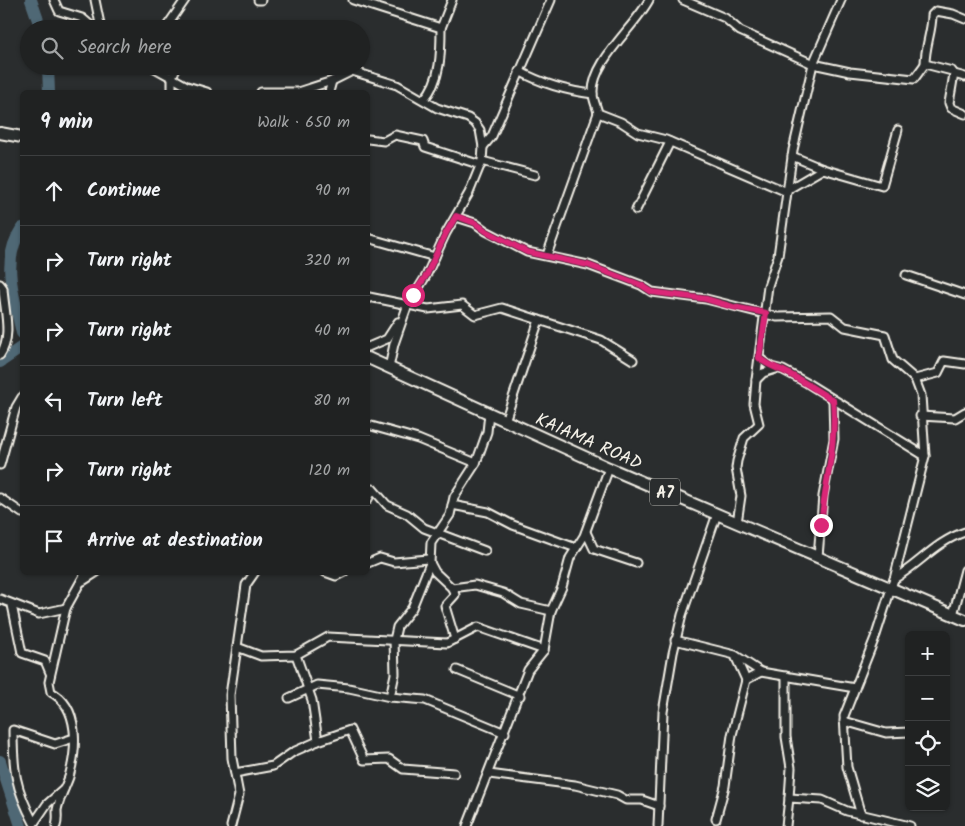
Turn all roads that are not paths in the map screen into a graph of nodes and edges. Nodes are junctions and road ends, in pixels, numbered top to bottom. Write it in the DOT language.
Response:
graph roads {
  1 [pos="54,0"];
  2 [pos="95,0"];
  3 [pos="185,0"];
  4 [pos="353,0"];
  5 [pos="452,0"];
  6 [pos="551,0"];
  7 [pos="649,0"];
  8 [pos="683,0"];
  9 [pos="841,0"];
  10 [pos="84,20"];
  11 [pos="99,20"];
  12 [pos="173,20"];
  13 [pos="965,20"];
  14 [pos="441,28"];
  15 [pos="813,64"];
  16 [pos="925,64"];
  17 [pos="519,71"];
  18 [pos="954,74"];
  19 [pos="168,75"];
  20 [pos="344,75"];
  21 [pos="365,75"];
  22 [pos="172,77"];
  23 [pos="965,77"];
  24 [pos="332,81"];
  25 [pos="172,90"];
  26 [pos="200,90"];
  27 [pos="304,90"];
  28 [pos="330,90"];
  29 [pos="593,94"];
  30 [pos="424,99"];
  31 [pos="598,113"];
  32 [pos="965,114"];
  33 [pos="898,130"];
  34 [pos="0,133"];
  35 [pos="20,137"];
  36 [pos="370,139"];
  37 [pos="670,142"];
  38 [pos="483,147"];
  39 [pos="792,156"];
  40 [pos="482,163"];
  41 [pos="823,169"];
  42 [pos="534,175"];
  43 [pos="787,191"];
  44 [pos="636,210"];
  45 [pos="456,216"];
  46 [pos="370,239"];
  47 [pos="547,255"];
  48 [pos="435,257"];
  49 [pos="906,275"];
  50 [pos="0,284"];
  51 [pos="965,295"];
  52 [pos="370,297"];
  53 [pos="407,307"];
  54 [pos="766,313"];
  55 [pos="539,320"];
  56 [pos="370,346"];
  57 [pos="0,355"];
  58 [pos="759,358"];
  59 [pos="370,359"];
  60 [pos="634,360"];
  61 [pos="965,364"];
  62 [pos="389,368"];
  63 [pos="776,369"];
  64 [pos="914,379"];
  65 [pos="756,380"];
  66 [pos="20,400"];
  67 [pos="833,400"];
  68 [pos="965,412"];
  69 [pos="489,413"];
  70 [pos="920,416"];
  71 [pos="505,421"];
  72 [pos="370,426"];
  73 [pos="925,456"];
  74 [pos="476,463"];
  75 [pos="0,465"];
  76 [pos="609,468"];
  77 [pos="370,495"];
  78 [pos="0,498"];
  79 [pos="452,505"];
  80 [pos="20,512"];
  81 [pos="717,514"];
  82 [pos="737,523"];
  83 [pos="439,532"];
  84 [pos="586,532"];
  85 [pos="965,532"];
  86 [pos="576,548"];
  87 [pos="485,551"];
  88 [pos="370,554"];
  89 [pos="818,557"];
  90 [pos="376,559"];
  91 [pos="370,562"];
  92 [pos="430,563"];
  93 [pos="636,563"];
  94 [pos="965,570"];
  95 [pos="85,575"];
  96 [pos="93,575"];
  97 [pos="253,575"];
  98 [pos="894,579"];
  99 [pos="83,582"];
  100 [pos="452,588"];
  101 [pos="891,589"];
  102 [pos="0,599"];
  103 [pos="12,605"];
  104 [pos="66,608"];
  105 [pos="551,611"];
  106 [pos="953,615"];
  107 [pos="965,620"];
  108 [pos="455,639"];
  109 [pos="394,640"];
  110 [pos="675,640"];
  111 [pos="237,647"];
  112 [pos="544,650"];
  113 [pos="296,655"];
  114 [pos="735,655"];
  115 [pos="457,670"];
  116 [pos="761,672"];
  117 [pos="50,673"];
  118 [pos="786,676"];
  119 [pos="746,680"];
  120 [pos="855,688"];
  121 [pos="306,690"];
  122 [pos="520,696"];
  123 [pos="390,697"];
  124 [pos="288,698"];
  125 [pos="844,721"];
  126 [pos="905,732"];
  127 [pos="505,733"];
  128 [pos="74,738"];
  129 [pos="318,741"];
  130 [pos="235,773"];
  131 [pos="454,773"];
  132 [pos="489,774"];
  133 [pos="65,788"];
  134 [pos="789,798"];
  135 [pos="659,806"];
  136 [pos="862,815"];
  137 [pos="716,819"];
  138 [pos="56,826"];
  139 [pos="231,826"];
  140 [pos="467,826"];
  141 [pos="658,826"];
  142 [pos="786,826"];
  143 [pos="910,826"];
  1 -- 10 [label="street"];
  2 -- 11 [label="street"];
  3 -- 12 [label="street"];
  4 -- 14 [label="street"];
  5 -- 14 [label="street"];
  6 -- 17 [label="street"];
  7 -- 29 [label="street"];
  8 -- 15 [label="street"];
  9 -- 15 [label="street"];
  13 -- 16 [label="street"];
  14 -- 30 [label="street"];
  15 -- 16 [label="street"];
  15 -- 39 [label="street"];
  16 -- 18 [label="street"];
  17 -- 29 [label="street"];
  17 -- 38 [label="street"];
  18 -- 23 [label="street"];
  18 -- 32 [label="street"];
  19 -- 22 [label="street"];
  20 -- 24 [label="street"];
  21 -- 30 [label="street"];
  22 -- 25 [label="street"];
  22 -- 26 [label="street"];
  24 -- 27 [label="street"];
  24 -- 28 [label="street"];
  29 -- 31 [label="street"];
  30 -- 38 [label="street"];
  31 -- 37 [label="street"];
  31 -- 47 [label="street"];
  33 -- 41 [label="street"];
  34 -- 35 [label="highway"];
  36 -- 40 [label="street"];
  37 -- 43 [label="street"];
  37 -- 44 [label="street"];
  38 -- 40 [label="street"];
  39 -- 41 [label="street"];
  39 -- 43 [label="street"];
  40 -- 42 [label="street"];
  40 -- 45 [label="street"];
  41 -- 43 [label="street"];
  43 -- 54 [label="street"];
  45 -- 47 [label="street"];
  45 -- 48 [label="street"];
  46 -- 48 [label="street"];
  47 -- 54 [label="street"];
  48 -- 53 [label="street"];
  49 -- 51 [label="street"];
  50 -- 57 [label="street"];
  52 -- 53 [label="street"];
  53 -- 55 [label="street"];
  53 -- 56 [label="street"];
  53 -- 62 [label="street"];
  54 -- 58 [label="street"];
  54 -- 64 [label="street"];
  55 -- 60 [label="street"];
  55 -- 71 [label="street"];
  58 -- 63 [label="street"];
  58 -- 65 [label="street"];
  59 -- 62 [label="highway, KAIAMA ROAD / A7"];
  61 -- 64 [label="street"];
  62 -- 69 [label="highway, KAIAMA ROAD / A7"];
  63 -- 65 [label="street"];
  63 -- 67 [label="street"];
  64 -- 70 [label="street"];
  65 -- 82 [label="street"];
  66 -- 75 [label="street"];
  67 -- 73 [label="street"];
  67 -- 89 [label="street"];
  68 -- 70 [label="street"];
  69 -- 71 [label="highway, KAIAMA ROAD / A7"];
  69 -- 74 [label="street"];
  70 -- 73 [label="street"];
  71 -- 76 [label="highway, KAIAMA ROAD / A7"];
  72 -- 74 [label="street"];
  73 -- 98 [label="street"];
  74 -- 79 [label="street"];
  76 -- 81 [label="highway, KAIAMA ROAD / A7"];
  76 -- 84 [label="street"];
  77 -- 83 [label="street"];
  78 -- 80 [label="street"];
  79 -- 83 [label="street"];
  79 -- 86 [label="street"];
  81 -- 82 [label="highway, KAIAMA ROAD / A7"];
  81 -- 110 [label="street"];
  82 -- 89 [label="highway, KAIAMA ROAD / A7"];
  83 -- 87 [label="street"];
  83 -- 92 [label="street"];
  84 -- 86 [label="street"];
  84 -- 93 [label="street"];
  85 -- 98 [label="street"];
  86 -- 105 [label="street"];
  88 -- 90 [label="street"];
  89 -- 101 [label="highway, KAIAMA ROAD / A7"];
  90 -- 91 [label="street"];
  90 -- 92 [label="street"];
  92 -- 100 [label="street"];
  92 -- 109 [label="street"];
  94 -- 106 [label="street"];
  95 -- 99 [label="street"];
  96 -- 99 [label="street"];
  97 -- 111 [label="street"];
  98 -- 101 [label="street"];
  99 -- 104 [label="street"];
  100 -- 105 [label="street"];
  100 -- 108 [label="street"];
  101 -- 106 [label="highway, KAIAMA ROAD / A7"];
  101 -- 120 [label="street"];
  102 -- 103 [label="street"];
  103 -- 104 [label="street"];
  103 -- 117 [label="street"];
  104 -- 117 [label="street"];
  105 -- 112 [label="street"];
  106 -- 107 [label="highway, KAIAMA ROAD / A7"];
  108 -- 109 [label="street"];
  108 -- 112 [label="street"];
  109 -- 113 [label="street"];
  109 -- 123 [label="street"];
  110 -- 114 [label="street"];
  110 -- 135 [label="street"];
  111 -- 113 [label="street"];
  111 -- 130 [label="street"];
  112 -- 122 [label="street"];
  113 -- 121 [label="street"];
  114 -- 116 [label="street"];
  114 -- 119 [label="street"];
  115 -- 122 [label="street"];
  116 -- 118 [label="street"];
  116 -- 119 [label="street"];
  117 -- 128 [label="street"];
  118 -- 120 [label="street"];
  118 -- 134 [label="street"];
  119 -- 137 [label="street"];
  120 -- 125 [label="street"];
  121 -- 123 [label="street"];
  121 -- 124 [label="street"];
  121 -- 129 [label="street"];
  122 -- 127 [label="street"];
  123 -- 127 [label="street"];
  125 -- 126 [label="street"];
  125 -- 136 [label="street"];
  127 -- 132 [label="street"];
  128 -- 133 [label="street"];
  128 -- 133 [label="street"];
  129 -- 130 [label="street"];
  129 -- 131 [label="street"];
  130 -- 139 [label="street"];
  132 -- 135 [label="street"];
  132 -- 140 [label="street"];
  133 -- 138 [label="street"];
  134 -- 136 [label="street"];
  134 -- 142 [label="street"];
  135 -- 141 [label="street"];
  136 -- 143 [label="street"];
}
